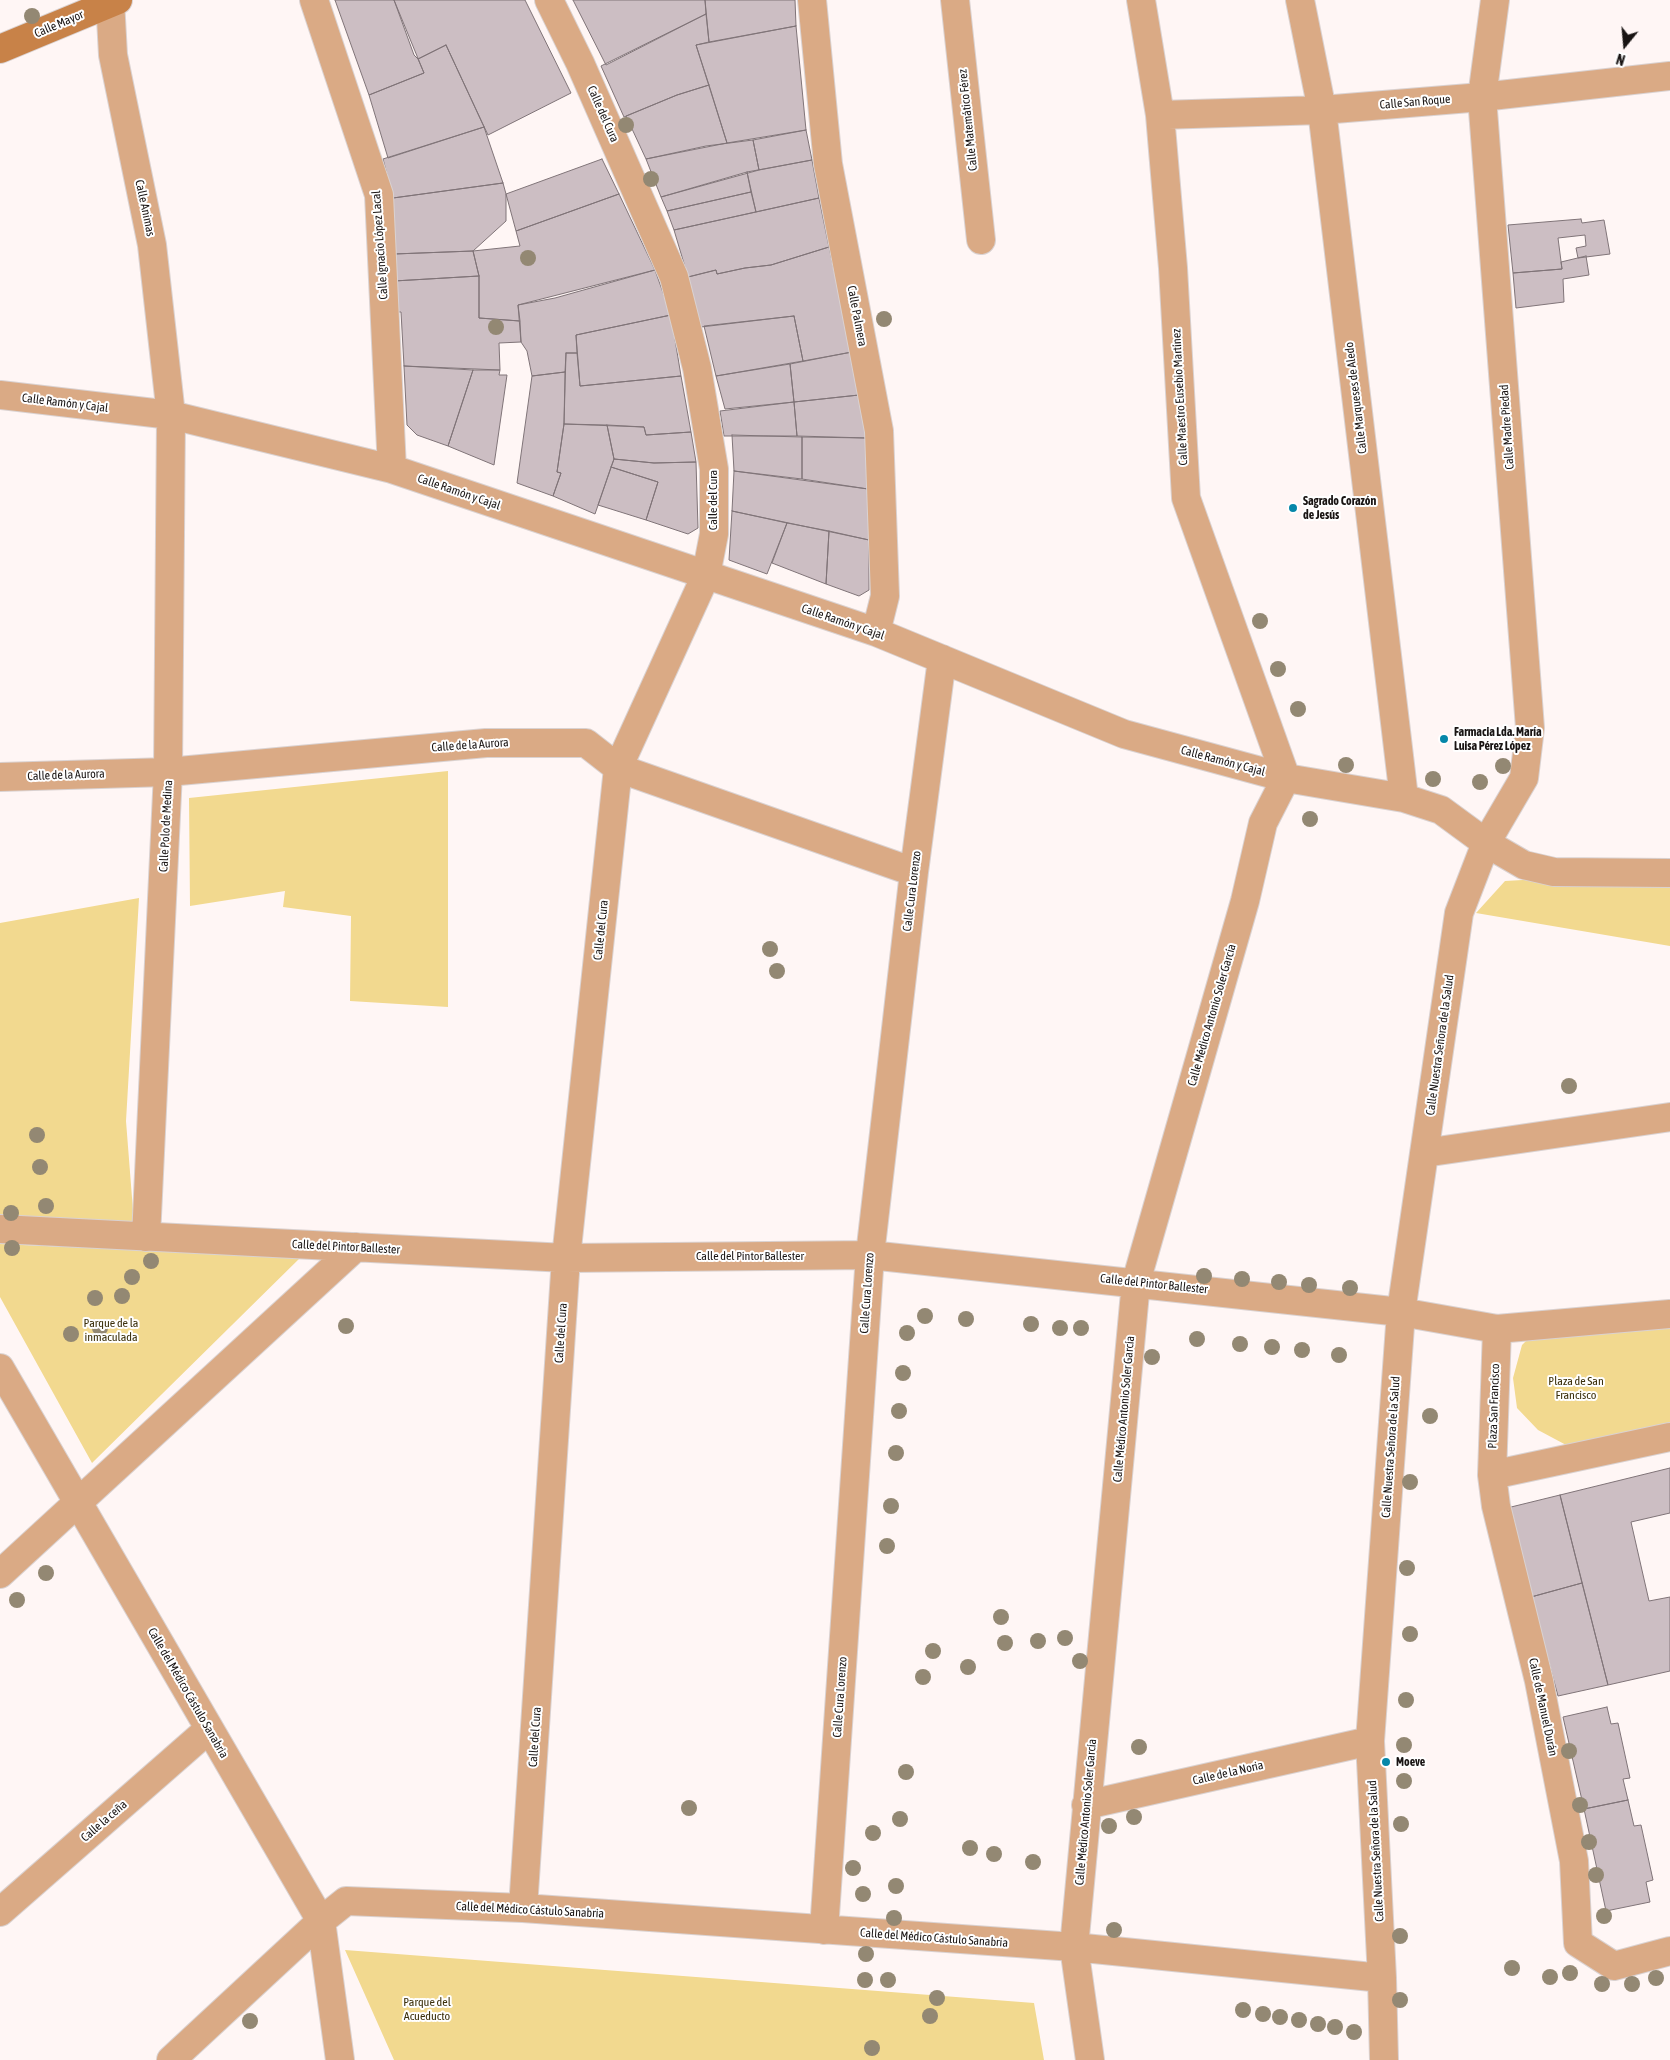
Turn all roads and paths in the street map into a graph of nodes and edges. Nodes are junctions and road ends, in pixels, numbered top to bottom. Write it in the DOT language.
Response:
graph roads {
  1 [pos="314,0"];
  2 [pos="549,0"];
  3 [pos="812,0"];
  4 [pos="955,0"];
  5 [pos="1141,0"];
  6 [pos="1300,0"];
  7 [pos="1495,0"];
  8 [pos="113,1"];
  9 [pos="0,49"];
  10 [pos="1670,76"];
  11 [pos="1482,97"];
  12 [pos="1322,110"];
  13 [pos="1160,115"];
  14 [pos="981,240"];
  15 [pos="0,395"];
  16 [pos="171,415"];
  17 [pos="392,469"];
  18 [pos="706,575"];
  19 [pos="876,632"];
  20 [pos="942,659"];
  21 [pos="618,768"];
  22 [pos="168,772"];
  23 [pos="0,777"];
  24 [pos="1286,778"];
  25 [pos="1404,798"];
  26 [pos="1486,843"];
  27 [pos="914,872"];
  28 [pos="1670,873"];
  29 [pos="1670,1117"];
  30 [pos="1424,1152"];
  31 [pos="0,1229"];
  32 [pos="146,1237"];
  33 [pos="356,1247"];
  34 [pos="870,1255"];
  35 [pos="566,1258"];
  36 [pos="1136,1282"];
  37 [pos="1401,1312"];
  38 [pos="1670,1314"];
  39 [pos="1497,1329"];
  40 [pos="0,1368"];
  41 [pos="1670,1437"];
  42 [pos="1492,1475"];
  43 [pos="78,1504"];
  44 [pos="0,1574"];
  45 [pos="209,1730"];
  46 [pos="1370,1741"];
  47 [pos="1086,1804"];
  48 [pos="523,1908"];
  49 [pos="0,1912"];
  50 [pos="321,1921"];
  51 [pos="824,1930"];
  52 [pos="1074,1948"];
  53 [pos="1670,1951"];
  54 [pos="1382,1978"];
  55 [pos="171,2060"];
  56 [pos="340,2060"];
  57 [pos="1090,2060"];
  58 [pos="1384,2060"];
  1 -- 17 [label="street, Calle Ignacio López Lacal"];
  2 -- 18 [label="street, Calle del Cura"];
  3 -- 19 [label="street, Calle Palmera"];
  4 -- 14 [label="street, Calle Matemático Férez"];
  5 -- 13 [label="street, Calle Maestro Eusebio Martínez"];
  6 -- 12 [label="street, Calle Marqueses de Aledo"];
  7 -- 11 [label="street, Calle Madre Piedad"];
  8 -- 9 [label="main road, Calle Mayor"];
  8 -- 16 [label="street, Calle Animas"];
  10 -- 11 [label="street, Calle San Roque"];
  11 -- 12 [label="street, Calle San Roque"];
  11 -- 26 [label="street, Calle Madre Piedad"];
  12 -- 13 [label="street, Calle San Roque"];
  12 -- 25 [label="street, Calle Marqueses de Aledo"];
  13 -- 24 [label="street, Calle Maestro Eusebio Martínez"];
  15 -- 16 [label="street, Calle Ramón y Cajal"];
  16 -- 17 [label="street, Calle Ramón y Cajal"];
  16 -- 22 [label="street, Calle Polo de Medina"];
  17 -- 18 [label="street, Calle Ramón y Cajal"];
  18 -- 19 [label="street, Calle Ramón y Cajal"];
  18 -- 21 [label="street, Calle del Cura"];
  19 -- 20 [label="street, Calle Ramón y Cajal"];
  20 -- 24 [label="street, Calle Ramón y Cajal"];
  20 -- 27 [label="street, Calle Cura Lorenzo"];
  21 -- 22 [label="street, Calle de la Aurora"];
  21 -- 27 [label="street, Calle de la Aurora"];
  21 -- 35 [label="street, Calle del Cura"];
  22 -- 23 [label="street, Calle de la Aurora"];
  22 -- 32 [label="street, Calle Polo de Medina"];
  24 -- 25 [label="street, Calle Ramón y Cajal"];
  24 -- 36 [label="street, Calle Médico Antonio Soler García"];
  25 -- 26 [label="street, Calle Ramón y Cajal"];
  26 -- 28 [label="street, Calle Ramón y Cajal"];
  26 -- 30 [label="street, Calle Nuestra Señora de la Salud"];
  27 -- 34 [label="street, Calle Cura Lorenzo"];
  29 -- 30 [label="street"];
  30 -- 37 [label="street, Calle Nuestra Señora de la Salud"];
  31 -- 32 [label="street, Calle del Pintor Ballester"];
  32 -- 33 [label="street, Calle del Pintor Ballester"];
  33 -- 35 [label="street, Calle del Pintor Ballester"];
  33 -- 43 [label="street"];
  34 -- 35 [label="street, Calle del Pintor Ballester"];
  34 -- 36 [label="street, Calle del Pintor Ballester"];
  34 -- 51 [label="street, Calle Cura Lorenzo"];
  35 -- 48 [label="street, Calle del Cura"];
  36 -- 37 [label="street, Calle del Pintor Ballester"];
  36 -- 47 [label="street, Calle Médico Antonio Soler García"];
  37 -- 39 [label="street, Calle del Pintor Ballester"];
  37 -- 46 [label="street, Calle Nuestra Señora de la Salud"];
  38 -- 39 [label="street"];
  39 -- 42 [label="street, Plaza San Francisco"];
  40 -- 43 [label="street, Calle del Médico Cástulo Sanabria"];
  41 -- 42 [label="street"];
  42 -- 53 [label="street, Calle de Manuel Durán"];
  43 -- 44 [label="street"];
  43 -- 45 [label="street, Calle del Médico Cástulo Sanabria"];
  45 -- 49 [label="street, Calle la ceña"];
  45 -- 50 [label="street, Calle del Médico Cástulo Sanabria"];
  46 -- 47 [label="street, Calle de la Noria"];
  46 -- 54 [label="street, Calle Nuestra Señora de la Salud"];
  47 -- 52 [label="street, Calle Médico Antonio Soler García"];
  48 -- 50 [label="street, Calle del Médico Cástulo Sanabria"];
  48 -- 51 [label="street, Calle del Médico Cástulo Sanabria"];
  50 -- 55 [label="street"];
  50 -- 56 [label="street"];
  51 -- 52 [label="street, Calle del Médico Cástulo Sanabria"];
  52 -- 54 [label="street, Calle del Médico Cástulo Sanabria"];
  52 -- 57 [label="street, Calle Médico Antonio Soler García"];
  54 -- 58 [label="street, Calle Nuestra Señora de la Salud"];
}
